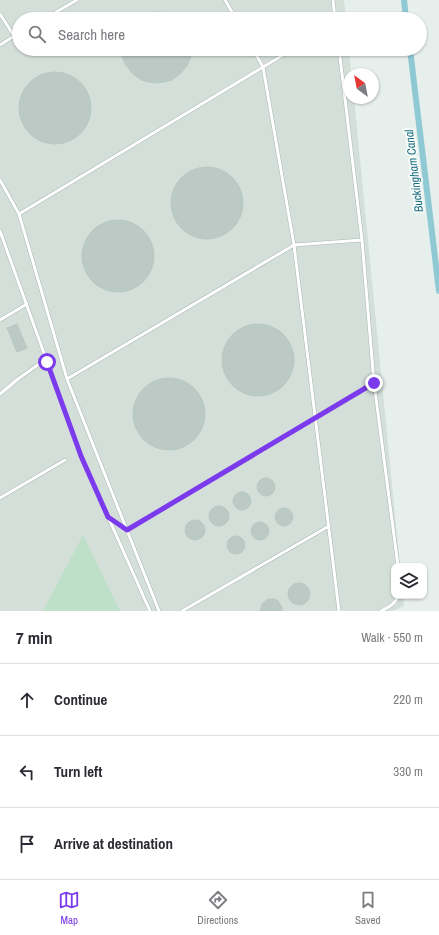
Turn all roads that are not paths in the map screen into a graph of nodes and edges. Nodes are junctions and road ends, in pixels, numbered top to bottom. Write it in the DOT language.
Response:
graph roads {
  1 [pos="77,0"];
  2 [pos="225,0"];
  3 [pos="334,0"];
  4 [pos="56,12"];
  5 [pos="232,12"];
  6 [pos="335,12"];
  7 [pos="0,14"];
  8 [pos="12,33"];
  9 [pos="12,37"];
  10 [pos="0,45"];
  11 [pos="257,56"];
  12 [pos="281,56"];
  13 [pos="340,56"];
  14 [pos="263,67"];
  15 [pos="0,180"];
  16 [pos="19,214"];
  17 [pos="0,231"];
  18 [pos="362,240"];
  19 [pos="294,245"];
  20 [pos="26,304"];
  21 [pos="0,320"];
  22 [pos="46,359"];
  23 [pos="67,378"];
  24 [pos="374,383"];
  25 [pos="0,394"];
  26 [pos="315,418"];
  27 [pos="65,460"];
  28 [pos="0,498"];
  29 [pos="108,517"];
  30 [pos="328,526"];
  31 [pos="127,530"];
  32 [pos="398,563"];
  33 [pos="397,599"];
  34 [pos="150,611"];
  35 [pos="159,611"];
  36 [pos="182,611"];
  37 [pos="339,611"];
  38 [pos="381,611"];
  1 -- 4 [label="lane"];
  2 -- 5 [label="lane"];
  3 -- 6 [label="lane"];
  7 -- 8 [label="lane"];
  9 -- 10 [label="lane"];
  11 -- 14 [label="lane"];
  12 -- 14 [label="lane"];
  13 -- 18 [label="lane"];
  14 -- 16 [label="lane"];
  14 -- 19 [label="lane"];
  15 -- 16 [label="lane"];
  16 -- 23 [label="lane"];
  17 -- 20 [label="lane"];
  18 -- 19 [label="lane"];
  18 -- 24 [label="lane"];
  19 -- 23 [label="lane"];
  19 -- 26 [label="lane"];
  20 -- 21 [label="lane"];
  20 -- 22 [label="lane"];
  22 -- 25 [label="lane"];
  22 -- 29 [label="lane"];
  23 -- 31 [label="lane"];
  24 -- 26 [label="lane"];
  24 -- 32 [label="lane"];
  26 -- 30 [label="lane"];
  26 -- 31 [label="lane"];
  27 -- 28 [label="lane"];
  29 -- 31 [label="lane"];
  29 -- 34 [label="lane"];
  30 -- 36 [label="lane"];
  30 -- 37 [label="lane"];
  31 -- 35 [label="lane"];
  33 -- 38 [label="lane"];
}
